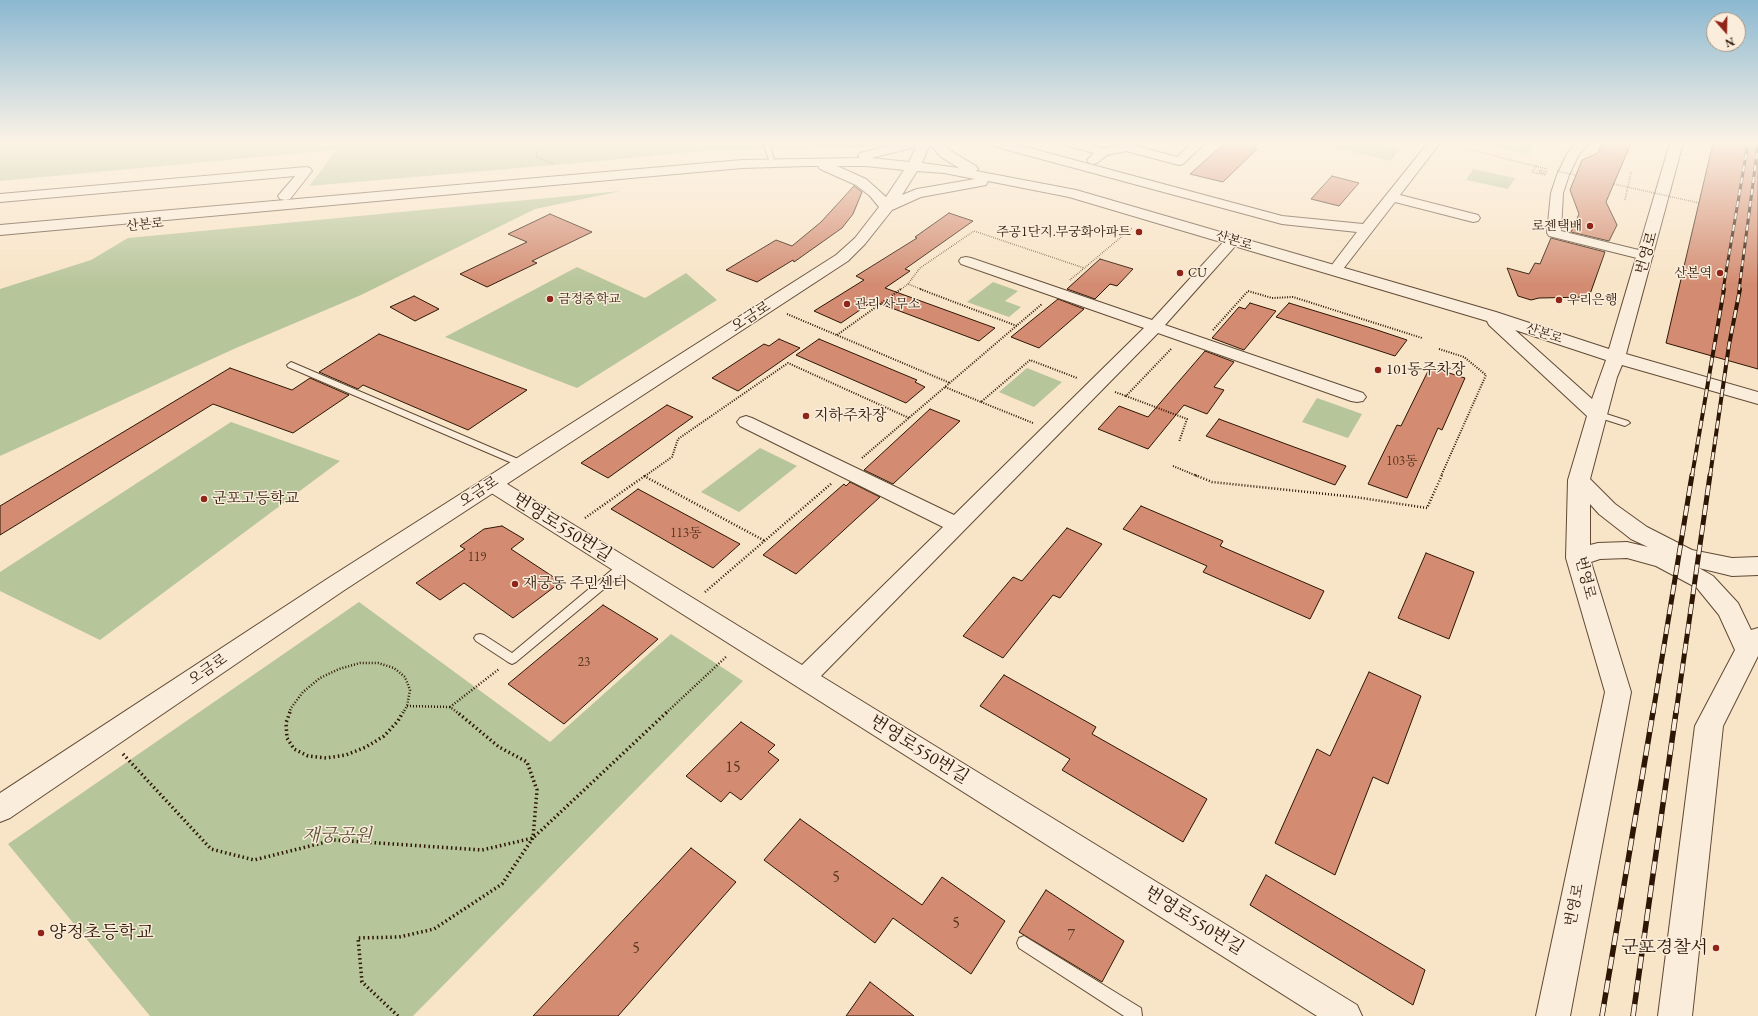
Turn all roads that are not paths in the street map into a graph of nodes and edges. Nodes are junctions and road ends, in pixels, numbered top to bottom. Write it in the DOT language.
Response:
graph roads {
  1 [pos="86,190"];
  2 [pos="290,190"];
  3 [pos="350,190"];
  4 [pos="444,190"];
  5 [pos="524,190"];
  6 [pos="872,190"];
  7 [pos="897,190"];
  8 [pos="930,190"];
  9 [pos="1058,190"];
  10 [pos="1174,190"];
  11 [pos="1397,190"];
  12 [pos="1558,190"];
  13 [pos="1664,190"];
  14 [pos="286,196"];
  15 [pos="1392,197"];
  16 [pos="0,198"];
  17 [pos="886,207"];
  18 [pos="1474,218"];
  19 [pos="0,221"];
  20 [pos="1367,229"];
  21 [pos="0,230"];
  22 [pos="0,238"];
  23 [pos="1232,241"];
  24 [pos="1646,256"];
  25 [pos="966,262"];
  26 [pos="1335,270"];
  27 [pos="1490,316"];
  28 [pos="1155,327"];
  29 [pos="1616,357"];
  30 [pos="291,365"];
  31 [pos="1358,397"];
  32 [pos="1758,398"];
  33 [pos="1598,414"];
  34 [pos="746,422"];
  35 [pos="1625,423"];
  36 [pos="522,464"];
  37 [pos="1579,480"];
  38 [pos="492,484"];
  39 [pos="957,525"];
  40 [pos="1578,558"];
  41 [pos="624,566"];
  42 [pos="1758,566"];
  43 [pos="480,638"];
  44 [pos="1753,644"];
  45 [pos="804,678"];
  46 [pos="0,809"];
  47 [pos="1024,943"];
  48 [pos="1135,1014"];
  49 [pos="1346,1016"];
  50 [pos="1552,1016"];
  51 [pos="1675,1016"];
  1 -- 16 [label="street"];
  2 -- 14 [label="street"];
  3 -- 14 [label="street, 산본로"];
  4 -- 21 [label="street, 산본로"];
  5 -- 22 [label="street, 산본로"];
  6 -- 17 [label="street"];
  7 -- 17 [label="street, 오금로"];
  8 -- 17 [label="street"];
  9 -- 23 [label="street, 산본로"];
  10 -- 20 [label="street"];
  11 -- 15 [label="street"];
  12 -- 24 [label="street"];
  13 -- 24 [label="street, 번영로"];
  14 -- 19 [label="street, 산본로"];
  15 -- 18 [label="street"];
  15 -- 20 [label="street"];
  17 -- 36 [label="street, 오금로"];
  20 -- 26 [label="street"];
  23 -- 26 [label="street, 산본로"];
  23 -- 28 [label="street"];
  24 -- 29 [label="street, 번영로"];
  25 -- 28 [label="street"];
  26 -- 27 [label="street, 산본로"];
  27 -- 29 [label="street, 산본로"];
  27 -- 33 [label="street"];
  28 -- 31 [label="street"];
  28 -- 39 [label="street"];
  29 -- 32 [label="street, 산본로"];
  29 -- 33 [label="street, 번영로"];
  30 -- 36 [label="lane"];
  33 -- 35 [label="lane"];
  33 -- 37 [label="street, 번영로"];
  34 -- 39 [label="street"];
  36 -- 38 [label="street, 오금로"];
  37 -- 40 [label="street, 번영로"];
  37 -- 42 [label="street"];
  38 -- 41 [label="street, 번영로550번길"];
  38 -- 46 [label="street, 오금로"];
  39 -- 45 [label="street"];
  40 -- 44 [label="street"];
  40 -- 50 [label="street, 번영로"];
  41 -- 43 [label="lane"];
  41 -- 45 [label="street, 번영로550번길"];
  44 -- 51 [label="street"];
  45 -- 49 [label="street, 번영로550번길"];
  47 -- 48 [label="lane"];
}
